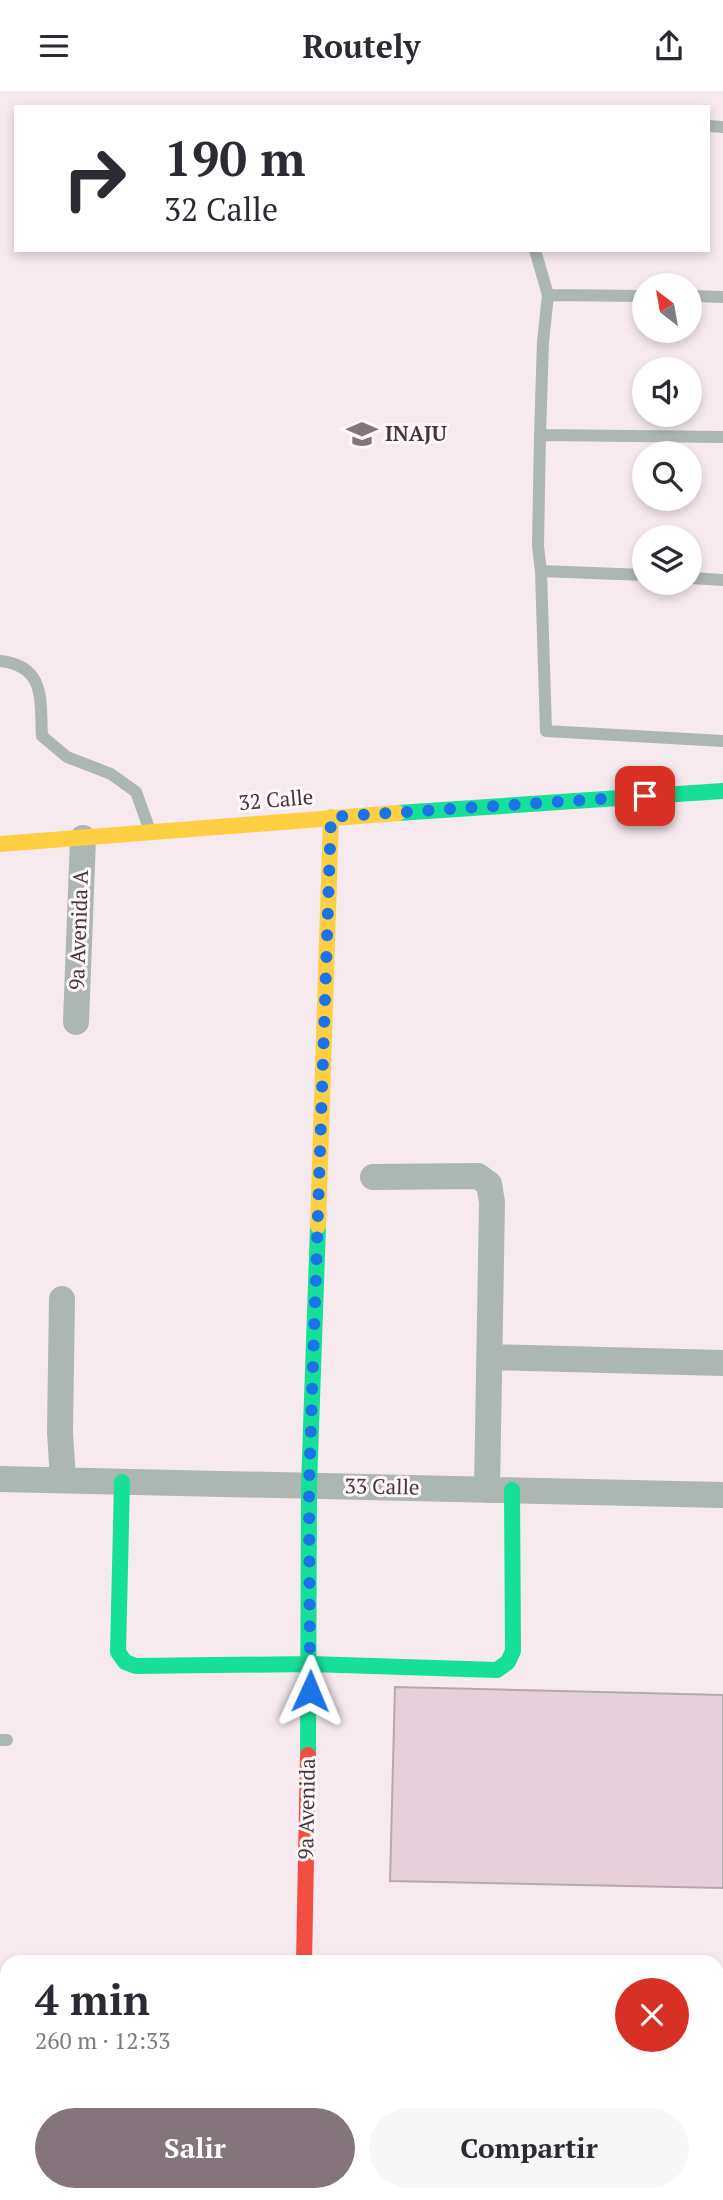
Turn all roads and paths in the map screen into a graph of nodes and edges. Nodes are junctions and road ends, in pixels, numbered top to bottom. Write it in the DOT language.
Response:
graph roads {
  1 [pos="536,252"];
  2 [pos="548,295"];
  3 [pos="632,296"];
  4 [pos="702,296"];
  5 [pos="723,297"];
  6 [pos="540,435"];
  7 [pos="723,437"];
  8 [pos="541,571"];
  9 [pos="632,575"];
  10 [pos="702,579"];
  11 [pos="723,580"];
  12 [pos="0,661"];
  13 [pos="723,741"];
  14 [pos="723,791"];
  15 [pos="331,817"];
  16 [pos="151,831"];
  17 [pos="83,838"];
  18 [pos="0,844"];
  19 [pos="76,1022"];
  20 [pos="373,1177"];
  21 [pos="62,1300"];
  22 [pos="491,1357"];
  23 [pos="723,1363"];
  24 [pos="0,1479"];
  25 [pos="63,1480"];
  26 [pos="122,1482"];
  27 [pos="309,1486"];
  28 [pos="500,1490"];
  29 [pos="723,1495"];
  30 [pos="310,1664"];
  31 [pos="304,1955"];
  1 -- 2 [label="lane"];
  2 -- 3 [label="lane"];
  2 -- 6 [label="lane"];
  4 -- 5 [label="lane"];
  6 -- 7 [label="lane"];
  6 -- 8 [label="lane"];
  8 -- 9 [label="lane"];
  8 -- 13 [label="lane"];
  10 -- 11 [label="lane"];
  12 -- 16 [label="lane"];
  14 -- 15 [label="street, 32 Calle"];
  15 -- 16 [label="street, 32 Calle"];
  15 -- 27 [label="street, 9a Avenida"];
  16 -- 17 [label="street, 32 Calle"];
  17 -- 18 [label="street, 32 Calle"];
  17 -- 19 [label="street, 9a Avenida A"];
  20 -- 22 [label="street"];
  21 -- 25 [label="street"];
  22 -- 23 [label="street"];
  22 -- 28 [label="street"];
  24 -- 25 [label="street, 33 Calle"];
  25 -- 26 [label="street, 33 Calle"];
  26 -- 27 [label="street, 33 Calle"];
  26 -- 30 [label="street"];
  27 -- 28 [label="street, 33 Calle"];
  27 -- 30 [label="street, 9a Avenida"];
  28 -- 29 [label="street, 33 Calle"];
  28 -- 30 [label="street"];
  30 -- 31 [label="street, 9a Avenida"];
}
